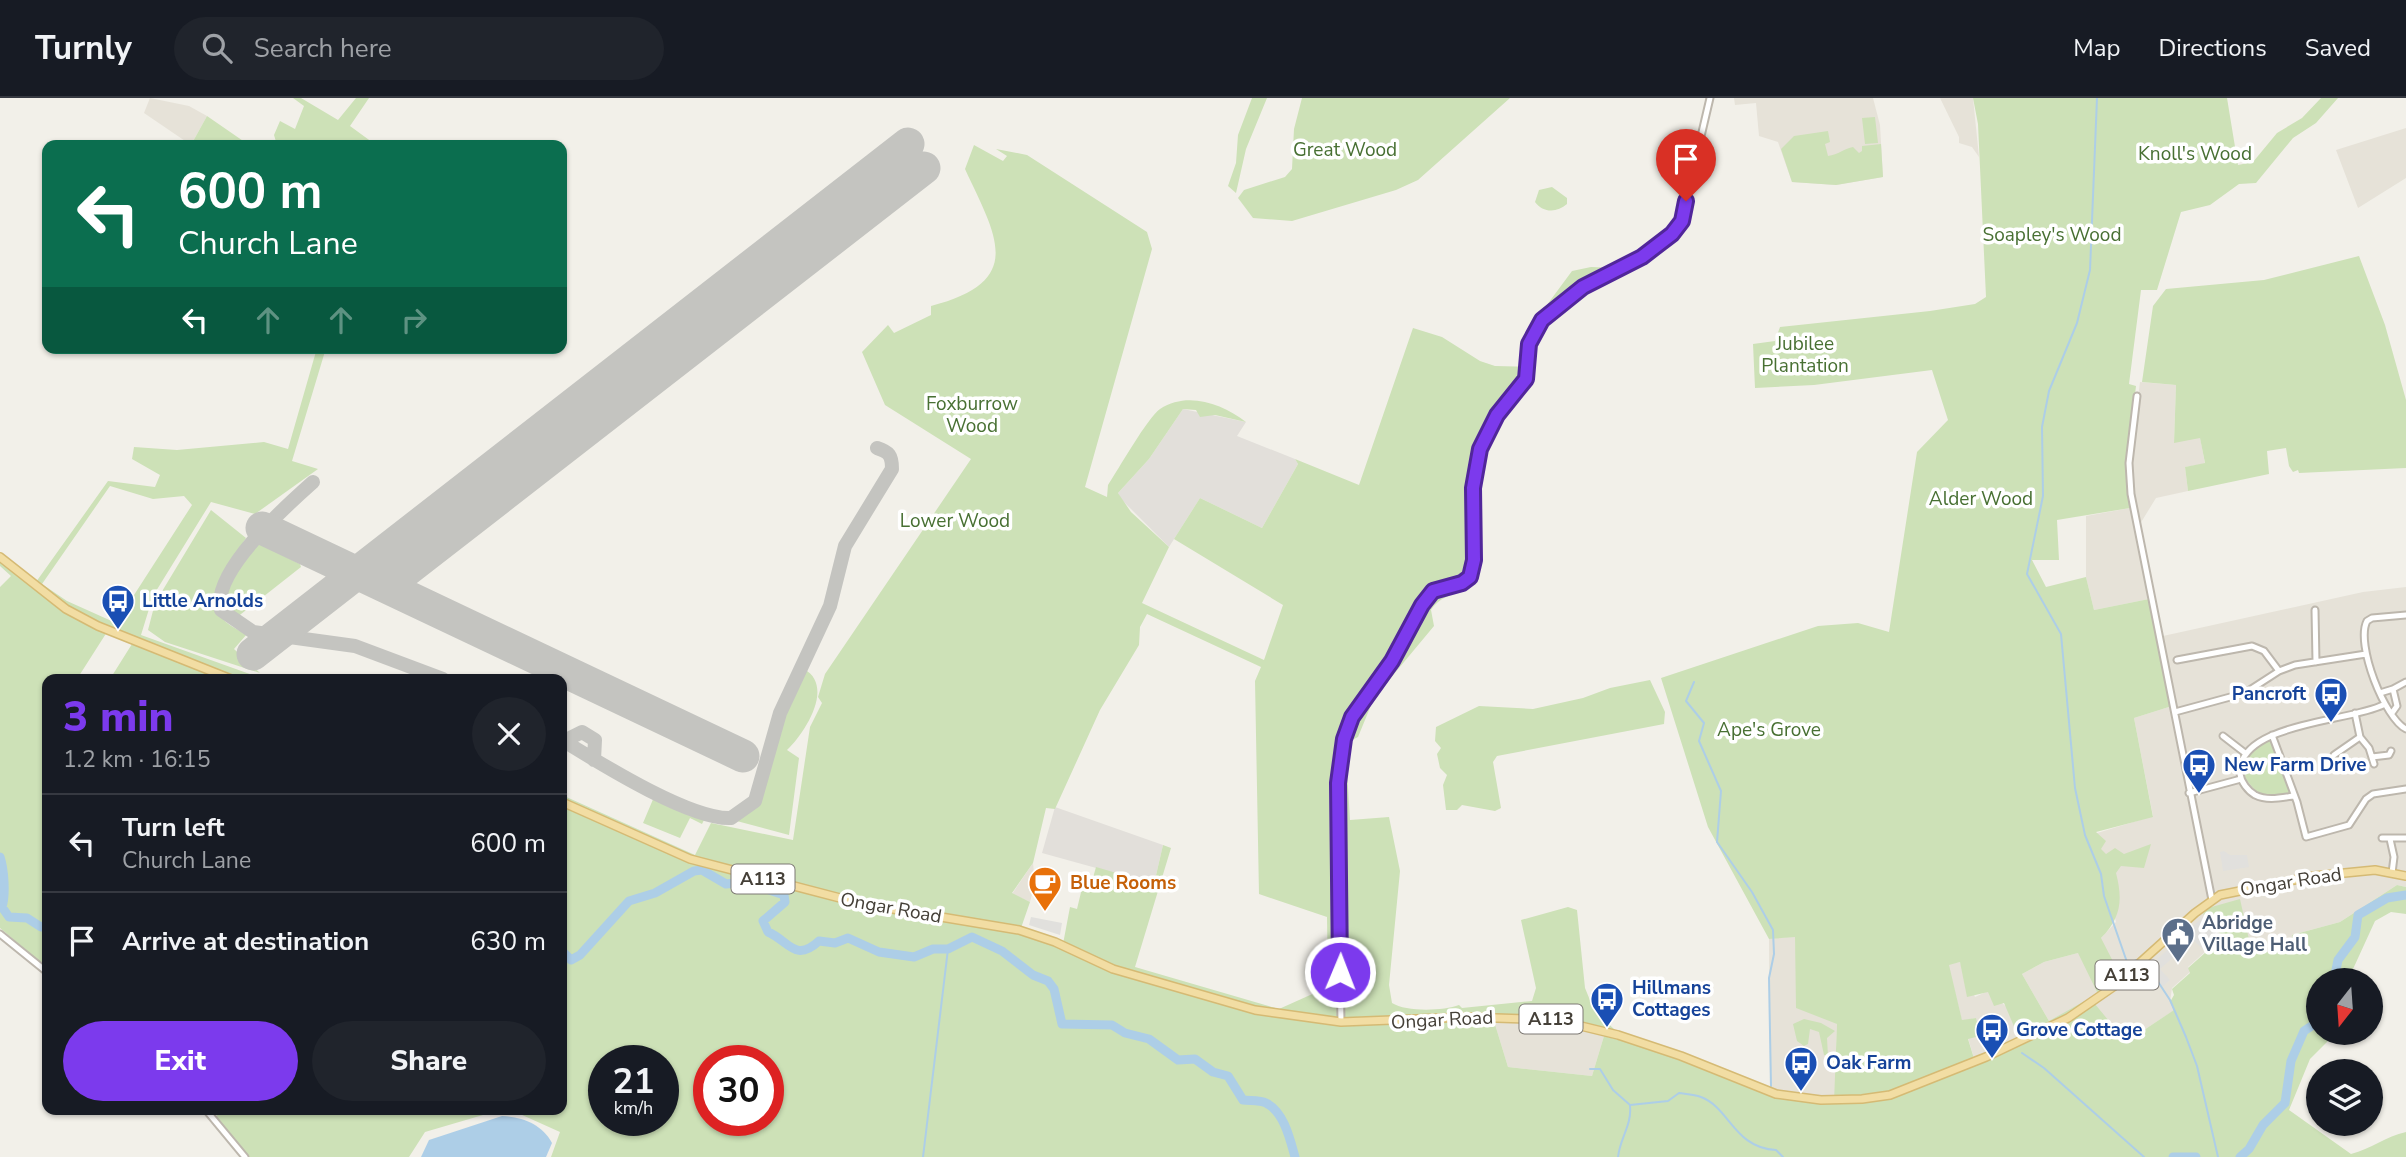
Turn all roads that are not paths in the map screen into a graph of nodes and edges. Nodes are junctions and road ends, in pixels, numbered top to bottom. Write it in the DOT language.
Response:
graph roads {
  1 [pos="1710,98"];
  2 [pos="2137,396"];
  3 [pos="0,557"];
  4 [pos="2315,610"];
  5 [pos="2406,614"];
  6 [pos="2366,654"];
  7 [pos="2177,660"];
  8 [pos="2316,662"];
  9 [pos="2279,671"];
  10 [pos="218,674"];
  11 [pos="2406,682"];
  12 [pos="2393,689"];
  13 [pos="2381,693"];
  14 [pos="2383,705"];
  15 [pos="2175,712"];
  16 [pos="2355,713"];
  17 [pos="2392,713"];
  18 [pos="2406,729"];
  19 [pos="2272,735"];
  20 [pos="2223,736"];
  21 [pos="2360,737"];
  22 [pos="2391,751"];
  23 [pos="2245,753"];
  24 [pos="2334,755"];
  25 [pos="2372,757"];
  26 [pos="2374,765"];
  27 [pos="2241,779"];
  28 [pos="2406,789"];
  29 [pos="2189,793"];
  30 [pos="2292,796"];
  31 [pos="567,804"];
  32 [pos="2382,838"];
  33 [pos="2406,838"];
  34 [pos="2390,839"];
  35 [pos="2392,873"];
  36 [pos="2406,876"];
  37 [pos="2212,900"];
  38 [pos="0,934"];
  39 [pos="42,968"];
  40 [pos="1341,1023"];
  41 [pos="210,1115"];
  42 [pos="245,1157"];
  1 -- 40 [label="street"];
  2 -- 15 [label="street"];
  3 -- 10 [label="main road"];
  4 -- 8 [label="street"];
  5 -- 6 [label="street"];
  6 -- 8 [label="street"];
  6 -- 13 [label="street"];
  7 -- 9 [label="street"];
  8 -- 9 [label="street"];
  9 -- 15 [label="street"];
  11 -- 12 [label="street"];
  12 -- 13 [label="street"];
  12 -- 17 [label="street"];
  13 -- 14 [label="street"];
  14 -- 16 [label="street"];
  14 -- 17 [label="street"];
  15 -- 29 [label="street"];
  16 -- 19 [label="street"];
  16 -- 21 [label="street"];
  17 -- 18 [label="street"];
  19 -- 23 [label="street"];
  19 -- 30 [label="street"];
  20 -- 23 [label="street"];
  21 -- 24 [label="street"];
  21 -- 25 [label="street"];
  22 -- 25 [label="street"];
  23 -- 27 [label="street"];
  25 -- 26 [label="street"];
  27 -- 29 [label="street"];
  27 -- 30 [label="street"];
  28 -- 30 [label="street"];
  29 -- 37 [label="street"];
  31 -- 40 [label="main road, Ongar Road / A113"];
  32 -- 34 [label="street"];
  33 -- 34 [label="street"];
  34 -- 35 [label="street"];
  35 -- 36 [label="main road, Ongar Road / A113"];
  35 -- 37 [label="main road, Ongar Road / A113"];
  37 -- 40 [label="main road, Ongar Road / A113"];
  38 -- 39 [label="street"];
  41 -- 42 [label="street"];
}
